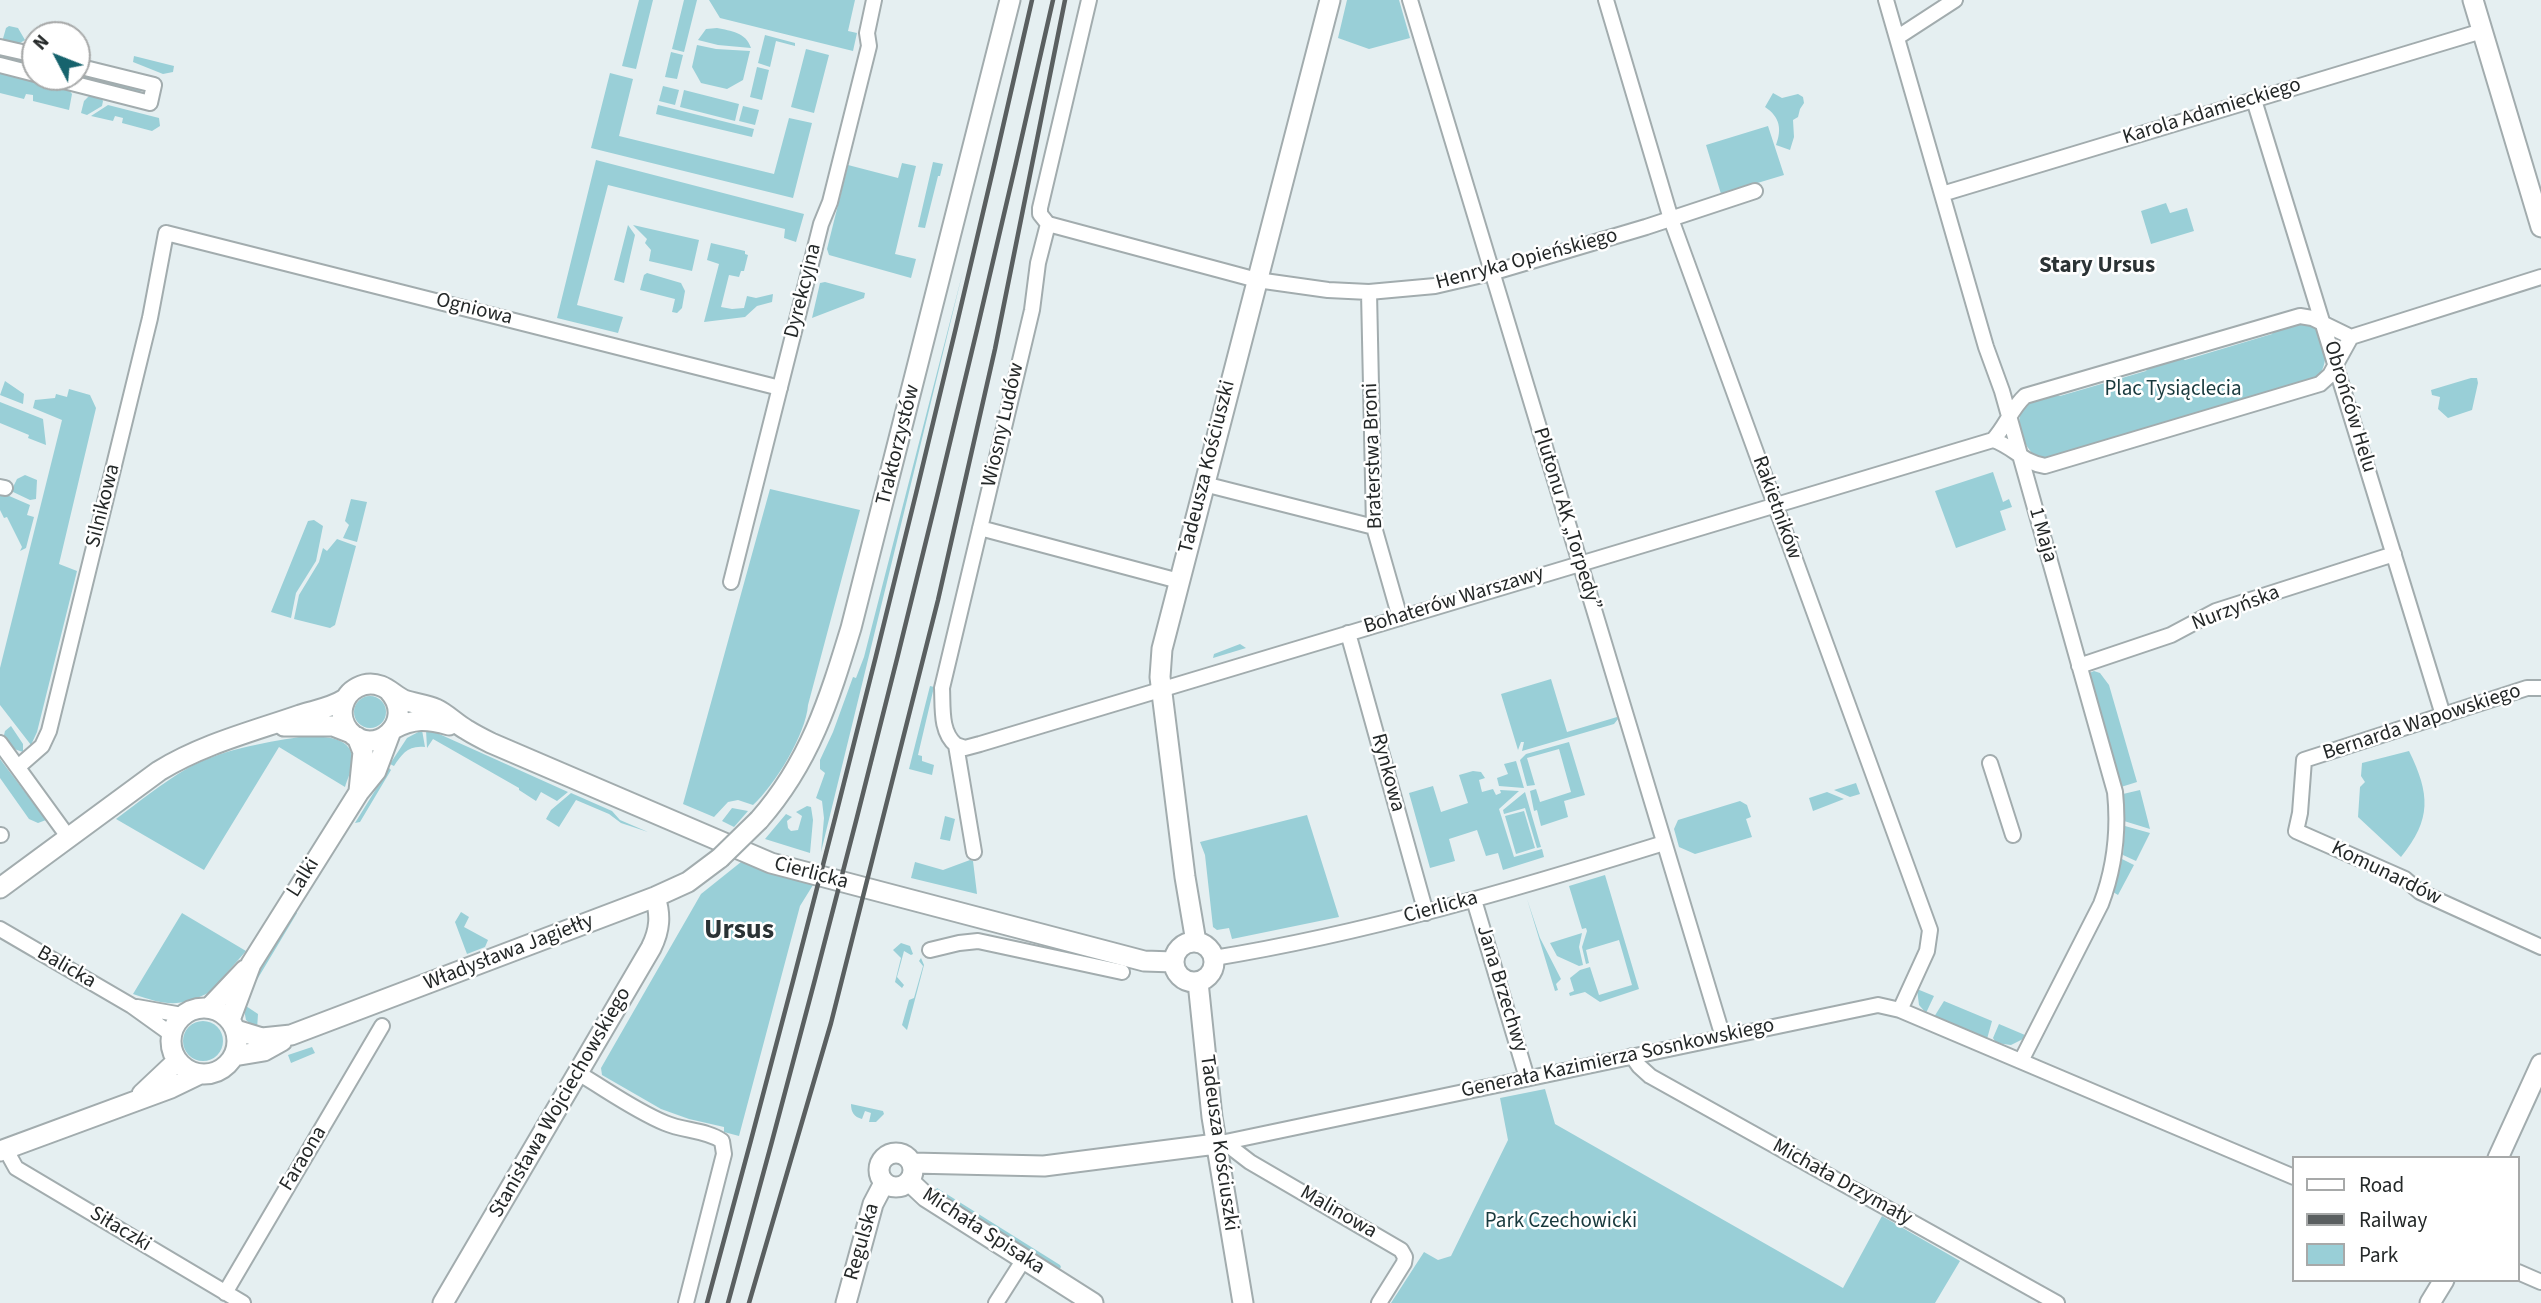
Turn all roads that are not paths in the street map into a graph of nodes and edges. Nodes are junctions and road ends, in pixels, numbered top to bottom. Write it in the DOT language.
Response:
graph roads {
  1 [pos="874,0"];
  2 [pos="1010,0"];
  3 [pos="1089,0"];
  4 [pos="1330,0"];
  5 [pos="1410,0"];
  6 [pos="1606,0"];
  7 [pos="1886,0"];
  8 [pos="1955,0"];
  9 [pos="2473,0"];
  10 [pos="2482,31"];
  11 [pos="1898,37"];
  12 [pos="0,47"];
  13 [pos="21,52"];
  14 [pos="0,65"];
  15 [pos="91,69"];
  16 [pos="21,70"];
  17 [pos="91,88"];
  18 [pos="2254,100"];
  19 [pos="1755,191"];
  20 [pos="1942,194"];
  21 [pos="1671,219"];
  22 [pos="1048,224"];
  23 [pos="2541,227"];
  24 [pos="166,233"];
  25 [pos="1492,273"];
  26 [pos="2541,277"];
  27 [pos="1257,280"];
  28 [pos="1369,292"];
  29 [pos="2324,323"];
  30 [pos="2351,337"];
  31 [pos="2336,364"];
  32 [pos="780,387"];
  33 [pos="2009,416"];
  34 [pos="1993,440"];
  35 [pos="2020,457"];
  36 [pos="1204,484"];
  37 [pos="1775,505"];
  38 [pos="1374,527"];
  39 [pos="980,528"];
  40 [pos="2394,554"];
  41 [pos="1580,564"];
  42 [pos="1179,581"];
  43 [pos="731,582"];
  44 [pos="1400,618"];
  45 [pos="1348,634"];
  46 [pos="2079,666"];
  47 [pos="2541,688"];
  48 [pos="1162,690"];
  49 [pos="389,691"];
  50 [pos="345,699"];
  51 [pos="2443,715"];
  52 [pos="267,727"];
  53 [pos="392,730"];
  54 [pos="466,730"];
  55 [pos="354,735"];
  56 [pos="0,743"];
  57 [pos="956,745"];
  58 [pos="2304,760"];
  59 [pos="1990,762"];
  60 [pos="18,767"];
  61 [pos="359,792"];
  62 [pos="2013,835"];
  63 [pos="69,838"];
  64 [pos="1664,843"];
  65 [pos="974,852"];
  66 [pos="720,858"];
  67 [pos="0,888"];
  68 [pos="655,897"];
  69 [pos="1474,900"];
  70 [pos="1426,913"];
  71 [pos="0,929"];
  72 [pos="1196,942"];
  73 [pos="2541,947"];
  74 [pos="930,950"];
  75 [pos="1214,958"];
  76 [pos="1174,962"];
  77 [pos="251,964"];
  78 [pos="1122,972"];
  79 [pos="1198,982"];
  80 [pos="132,1006"];
  81 [pos="209,1008"];
  82 [pos="1900,1010"];
  83 [pos="182,1015"];
  84 [pos="233,1025"];
  85 [pos="383,1026"];
  86 [pos="171,1034"];
  87 [pos="291,1035"];
  88 [pos="1723,1037"];
  89 [pos="234,1056"];
  90 [pos="1632,1056"];
  91 [pos="177,1061"];
  92 [pos="2021,1061"];
  93 [pos="2541,1064"];
  94 [pos="578,1073"];
  95 [pos="200,1074"];
  96 [pos="1527,1078"];
  97 [pos="132,1103"];
  98 [pos="1220,1143"];
  99 [pos="3,1151"];
  100 [pos="2499,1156"];
  101 [pos="910,1172"];
  102 [pos="2292,1176"];
  103 [pos="884,1183"];
  104 [pos="1024,1259"];
  105 [pos="2520,1273"];
  106 [pos="2443,1282"];
  107 [pos="2541,1282"];
  108 [pos="225,1293"];
  109 [pos="243,1303"];
  110 [pos="443,1303"];
  111 [pos="687,1303"];
  112 [pos="846,1303"];
  113 [pos="996,1303"];
  114 [pos="1093,1303"];
  115 [pos="1242,1303"];
  116 [pos="1379,1303"];
  117 [pos="2057,1303"];
  118 [pos="2430,1303"];
  1 -- 32 [label="street, Dyrekcyjna"];
  2 -- 66 [label="street, Traktorzystów, bridge"];
  3 -- 22 [label="street, Wiosny Ludów"];
  4 -- 27 [label="street, Tadeusza Kościuszki"];
  5 -- 25 [label="street, Plutonu AK „Torpedy”"];
  6 -- 21 [label="street, Rakietników"];
  7 -- 11 [label="street, 1 Maja"];
  8 -- 11 [label="street"];
  9 -- 10 [label="street"];
  10 -- 18 [label="street, Karola Adamieckiego"];
  10 -- 23 [label="street"];
  11 -- 20 [label="street, 1 Maja"];
  12 -- 13 [label="street"];
  14 -- 16 [label="street"];
  15 -- 17 [label="street"];
  18 -- 20 [label="street, Karola Adamieckiego"];
  18 -- 29 [label="street, Obrońców Helu"];
  19 -- 21 [label="street, Henryka Opieńskiego"];
  20 -- 33 [label="street, 1 Maja"];
  21 -- 25 [label="street, Henryka Opieńskiego"];
  21 -- 37 [label="street, Rakietników"];
  22 -- 27 [label="street, Henryka Opieńskiego"];
  22 -- 39 [label="street, Wiosny Ludów"];
  24 -- 32 [label="street, Ogniowa"];
  24 -- 60 [label="street, Silnikowa"];
  25 -- 28 [label="street, Henryka Opieńskiego"];
  25 -- 41 [label="street, Plutonu AK „Torpedy”"];
  26 -- 30 [label="street"];
  27 -- 28 [label="street, Henryka Opieńskiego"];
  27 -- 36 [label="street, Tadeusza Kościuszki"];
  28 -- 38 [label="street, Braterstwa Broni"];
  29 -- 30 [label="street"];
  29 -- 31 [label="street, Obrońców Helu"];
  29 -- 33 [label="street"];
  30 -- 31 [label="street"];
  31 -- 35 [label="street"];
  31 -- 40 [label="street, Obrońców Helu"];
  32 -- 43 [label="street, Dyrekcyjna"];
  33 -- 34 [label="street"];
  33 -- 35 [label="street, 1 Maja"];
  34 -- 35 [label="street"];
  34 -- 37 [label="street, Bohaterów Warszawy"];
  35 -- 46 [label="street, 1 Maja"];
  36 -- 38 [label="street"];
  36 -- 42 [label="street, Tadeusza Kościuszki"];
  37 -- 41 [label="street, Bohaterów Warszawy"];
  37 -- 82 [label="street, Rakietników"];
  38 -- 44 [label="street, Braterstwa Broni"];
  39 -- 42 [label="street"];
  39 -- 57 [label="street, Wiosny Ludów"];
  40 -- 46 [label="street, Nurzyńska"];
  40 -- 51 [label="street, Obrońców Helu"];
  41 -- 44 [label="street, Bohaterów Warszawy"];
  41 -- 64 [label="street, Plutonu AK „Torpedy”"];
  42 -- 48 [label="street, Tadeusza Kościuszki"];
  44 -- 45 [label="street, Bohaterów Warszawy"];
  45 -- 48 [label="street, Bohaterów Warszawy"];
  45 -- 70 [label="street, Rynkowa"];
  46 -- 92 [label="street, 1 Maja"];
  47 -- 51 [label="street, Bernarda Wapowskiego"];
  48 -- 57 [label="street, Bohaterów Warszawy"];
  48 -- 72 [label="street, Tadeusza Kościuszki"];
  49 -- 50 [label="street"];
  49 -- 53 [label="street"];
  49 -- 54 [label="street, Cierlicka"];
  50 -- 52 [label="street"];
  50 -- 55 [label="street"];
  51 -- 58 [label="street, Bernarda Wapowskiego"];
  52 -- 55 [label="street"];
  52 -- 63 [label="street"];
  53 -- 54 [label="street, Cierlicka"];
  53 -- 55 [label="street"];
  53 -- 61 [label="street, Lalki"];
  54 -- 76 [label="street, Cierlicka"];
  55 -- 61 [label="street, Lalki"];
  56 -- 60 [label="street"];
  57 -- 65 [label="street, Wiosny Ludów"];
  58 -- 73 [label="street, Komunardów"];
  59 -- 62 [label="street"];
  60 -- 63 [label="street"];
  61 -- 77 [label="street, Lalki"];
  63 -- 67 [label="street"];
  64 -- 69 [label="street, Cierlicka"];
  64 -- 88 [label="street, Plutonu AK „Torpedy”"];
  66 -- 68 [label="street, Władysława Jagiełły"];
  68 -- 87 [label="street, Władysława Jagiełły"];
  68 -- 94 [label="street, Stanisława Wojciechowskiego"];
  69 -- 70 [label="street, Cierlicka"];
  69 -- 96 [label="street, Jana Brzechwy"];
  70 -- 75 [label="street, Cierlicka"];
  71 -- 80 [label="street, Balicka"];
  72 -- 75 [label="street"];
  72 -- 76 [label="street"];
  74 -- 78 [label="street"];
  75 -- 79 [label="street"];
  76 -- 79 [label="street"];
  77 -- 81 [label="street, Lalki"];
  77 -- 84 [label="street, Lalki"];
  79 -- 98 [label="street, Tadeusza Kościuszki"];
  80 -- 83 [label="street, Balicka"];
  80 -- 86 [label="street, Balicka"];
  81 -- 83 [label="street"];
  81 -- 84 [label="street"];
  82 -- 88 [label="street, Generała Kazimierza Sosnkowskiego"];
  82 -- 92 [label="street, Generała Kazimierza Sosnkowskiego"];
  83 -- 86 [label="street"];
  84 -- 87 [label="street, Władysława Jagiełły"];
  84 -- 89 [label="street"];
  85 -- 108 [label="street, Faraona"];
  86 -- 91 [label="street"];
  87 -- 89 [label="street, Władysława Jagiełły"];
  88 -- 90 [label="street, Generała Kazimierza Sosnkowskiego"];
  89 -- 95 [label="street"];
  90 -- 96 [label="street, Generała Kazimierza Sosnkowskiego"];
  90 -- 117 [label="street, Michała Drzymały"];
  91 -- 95 [label="street"];
  91 -- 97 [label="street"];
  92 -- 102 [label="street, Generała Kazimierza Sosnkowskiego"];
  93 -- 100 [label="street"];
  94 -- 110 [label="street, Stanisława Wojciechowskiego"];
  94 -- 111 [label="street"];
  95 -- 97 [label="street"];
  96 -- 98 [label="street, Generała Kazimierza Sosnkowskiego"];
  97 -- 99 [label="street"];
  98 -- 101 [label="street, Generała Kazimierza Sosnkowskiego"];
  98 -- 115 [label="street, Tadeusza Kościuszki"];
  98 -- 116 [label="street, Malinowa"];
  99 -- 108 [label="street, Siłaczki"];
  101 -- 103 [label="street"];
  101 -- 103 [label="street"];
  101 -- 104 [label="street, Michała Spisaka"];
  103 -- 112 [label="street, Regulska"];
  104 -- 113 [label="street"];
  104 -- 114 [label="street, Michała Spisaka"];
  105 -- 107 [label="street"];
  106 -- 118 [label="street"];
  108 -- 109 [label="street, Siłaczki"];
}
